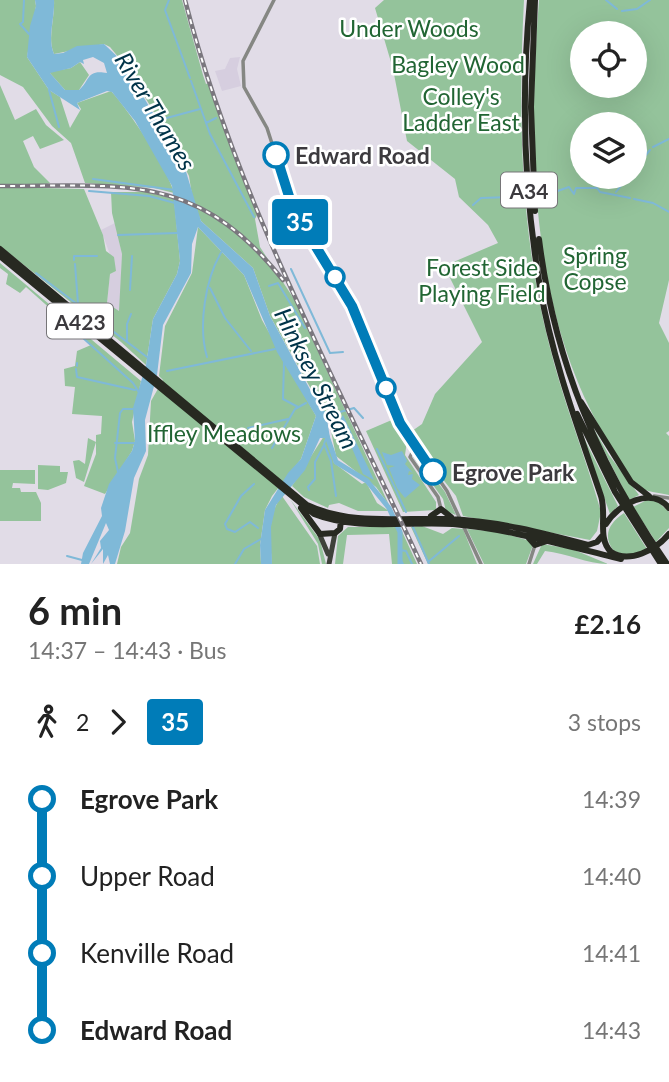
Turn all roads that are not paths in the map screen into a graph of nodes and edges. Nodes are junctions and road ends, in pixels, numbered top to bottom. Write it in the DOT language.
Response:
graph roads {
  1 [pos="274,0"];
  2 [pos="533,0"];
  3 [pos="0,249"];
  4 [pos="0,256"];
  5 [pos="136,365"];
  6 [pos="566,375"];
  7 [pos="415,447"];
  8 [pos="651,496"];
  9 [pos="669,498"];
  10 [pos="299,500"];
  11 [pos="669,508"];
  12 [pos="441,509"];
  13 [pos="314,514"];
  14 [pos="332,518"];
  15 [pos="419,520"];
  16 [pos="452,520"];
  17 [pos="605,520"];
  18 [pos="357,521"];
  19 [pos="472,524"];
  20 [pos="316,529"];
  21 [pos="517,532"];
  22 [pos="604,532"];
  23 [pos="669,534"];
  24 [pos="559,542"];
  25 [pos="579,542"];
  26 [pos="535,545"];
  27 [pos="329,561"];
  28 [pos="627,561"];
  29 [pos="481,564"];
  30 [pos="529,564"];
  31 [pos="661,564"];
  32 [pos="667,564"];
  1 -- 7 [label="street"];
  2 -- 6 [label="highway, A34"];
  3 -- 5 [label="highway, A423"];
  4 -- 5 [label="highway, A423"];
  5 -- 10 [label="highway, A423"];
  6 -- 8 [label="highway"];
  6 -- 17 [label="highway"];
  6 -- 31 [label="highway, A34"];
  6 -- 32 [label="highway, A34"];
  7 -- 12 [label="street"];
  7 -- 29 [label="street"];
  8 -- 9 [label="street"];
  8 -- 11 [label="highway"];
  8 -- 22 [label="highway"];
  10 -- 13 [label="highway, A423"];
  10 -- 14 [label="highway, A423"];
  10 -- 20 [label="highway, A423"];
  12 -- 15 [label="highway"];
  12 -- 16 [label="highway"];
  13 -- 14 [label="highway"];
  13 -- 20 [label="highway"];
  14 -- 18 [label="highway, A423"];
  14 -- 18 [label="highway, A423"];
  14 -- 20 [label="highway"];
  14 -- 27 [label="main road"];
  15 -- 16 [label="highway, A423"];
  15 -- 18 [label="highway, A423"];
  16 -- 19 [label="highway, A423"];
  16 -- 19 [label="highway, A423"];
  17 -- 22 [label="highway"];
  17 -- 25 [label="highway"];
  19 -- 21 [label="highway, A423"];
  19 -- 25 [label="highway, A423"];
  20 -- 27 [label="main road"];
  21 -- 24 [label="highway, A423"];
  21 -- 26 [label="highway"];
  22 -- 25 [label="highway"];
  22 -- 28 [label="highway"];
  23 -- 28 [label="highway"];
  24 -- 26 [label="highway"];
  24 -- 28 [label="highway, A423"];
  26 -- 30 [label="street"];
}
